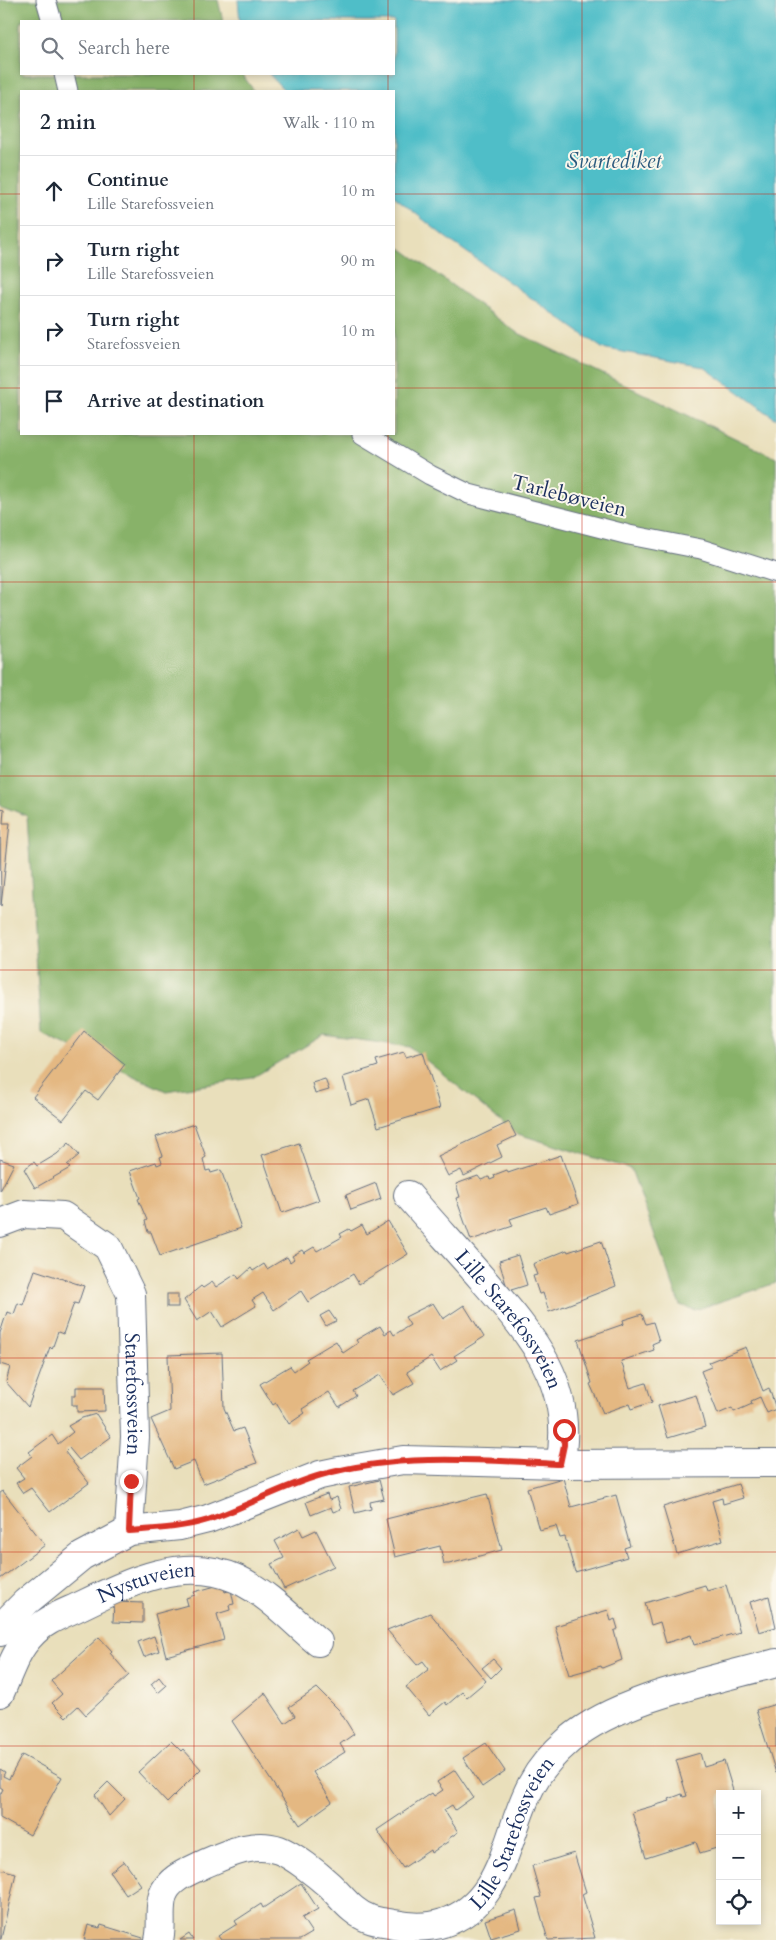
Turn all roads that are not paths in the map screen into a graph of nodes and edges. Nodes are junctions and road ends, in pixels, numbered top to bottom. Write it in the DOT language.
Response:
graph roads {
  1 [pos="46,0"];
  2 [pos="52,20"];
  3 [pos="64,75"];
  4 [pos="68,90"];
  5 [pos="364,435"];
  6 [pos="776,573"];
  7 [pos="408,1195"];
  8 [pos="0,1222"];
  9 [pos="776,1462"];
  10 [pos="560,1464"];
  11 [pos="129,1531"];
  12 [pos="0,1632"];
  13 [pos="318,1642"];
  14 [pos="776,1663"];
  15 [pos="0,1693"];
  16 [pos="159,1940"];
  1 -- 2 [label="lane"];
  3 -- 4 [label="lane"];
  5 -- 6 [label="lane, Tarlebøveien"];
  7 -- 10 [label="street, Lille Starefossveien"];
  8 -- 11 [label="street, Starefossveien"];
  9 -- 10 [label="street"];
  10 -- 11 [label="street"];
  11 -- 12 [label="street"];
  13 -- 15 [label="street, Nystuveien"];
  14 -- 16 [label="street, Lille Starefossveien"];
}
